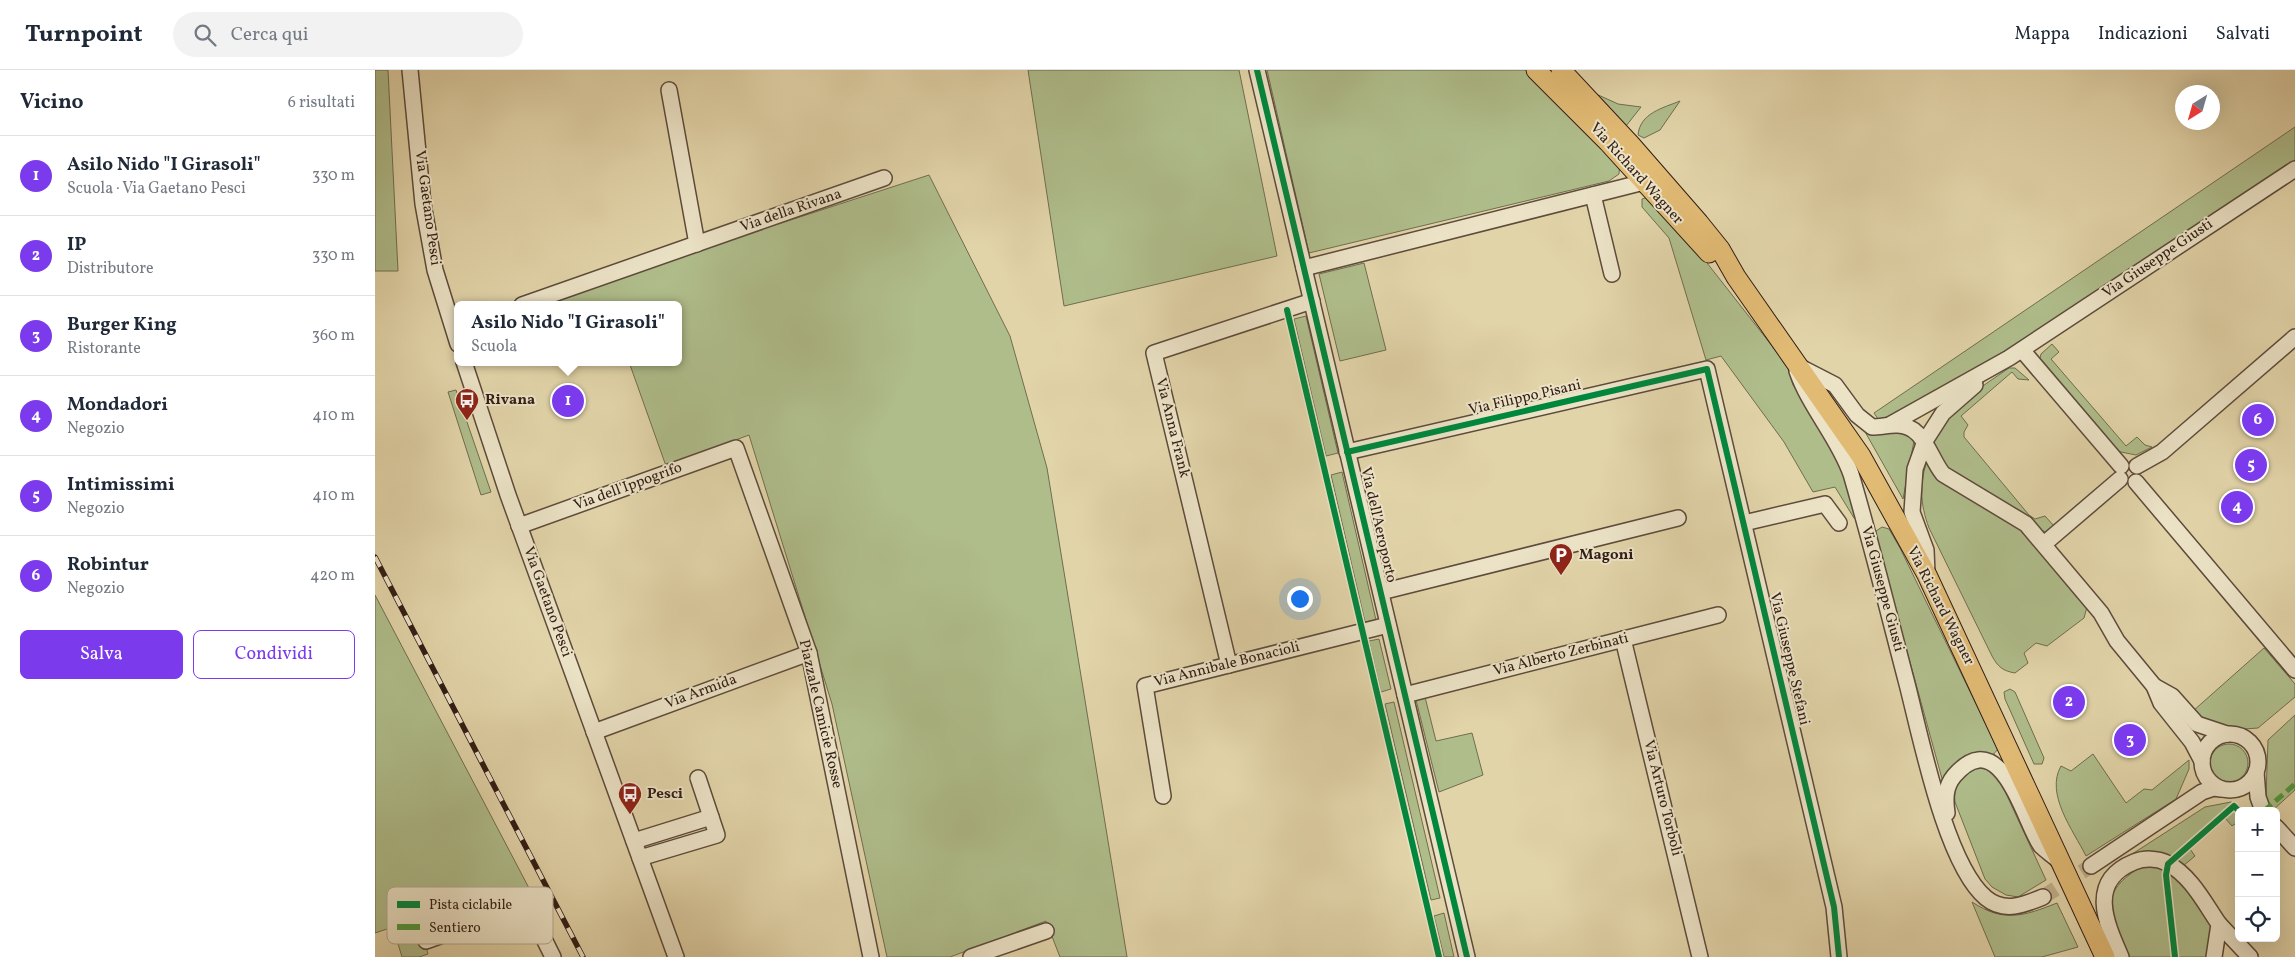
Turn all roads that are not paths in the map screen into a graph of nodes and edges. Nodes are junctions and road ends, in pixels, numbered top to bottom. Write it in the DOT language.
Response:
graph roads {
  1 [pos="410,70"];
  2 [pos="1257,70"];
  3 [pos="1536,70"];
  4 [pos="1561,70"];
  5 [pos="669,90"];
  6 [pos="2295,169"];
  7 [pos="884,178"];
  8 [pos="1644,182"];
  9 [pos="1593,195"];
  10 [pos="697,244"];
  11 [pos="1304,268"];
  12 [pos="1612,274"];
  13 [pos="1736,277"];
  14 [pos="533,301"];
  15 [pos="1312,301"];
  16 [pos="454,325"];
  17 [pos="2295,337"];
  18 [pos="2015,354"];
  19 [pos="1795,359"];
  20 [pos="465,366"];
  21 [pos="1707,369"];
  22 [pos="1885,427"];
  23 [pos="1925,441"];
  24 [pos="736,448"];
  25 [pos="1347,452"];
  26 [pos="2137,466"];
  27 [pos="2121,473"];
  28 [pos="2135,482"];
  29 [pos="1678,518"];
  30 [pos="1744,523"];
  31 [pos="1839,523"];
  32 [pos="519,526"];
  33 [pos="2044,544"];
  34 [pos="1927,575"];
  35 [pos="1381,592"];
  36 [pos="1718,615"];
  37 [pos="1388,625"];
  38 [pos="1623,639"];
  39 [pos="809,653"];
  40 [pos="1229,665"];
  41 [pos="2295,670"];
  42 [pos="2154,686"];
  43 [pos="1405,695"];
  44 [pos="594,732"];
  45 [pos="2227,734"];
  46 [pos="2202,764"];
  47 [pos="2256,772"];
  48 [pos="698,778"];
  49 [pos="2228,789"];
  50 [pos="1163,796"];
  51 [pos="2257,807"];
  52 [pos="2262,807"];
  53 [pos="2179,808"];
  54 [pos="711,817"];
  55 [pos="2280,831"];
  56 [pos="1951,836"];
  57 [pos="634,841"];
  58 [pos="2295,848"];
  59 [pos="640,858"];
  60 [pos="2062,864"];
  61 [pos="2091,866"];
  62 [pos="2043,897"];
  63 [pos="2219,924"];
  64 [pos="1047,931"];
  65 [pos="546,944"];
  66 [pos="553,957"];
  67 [pos="676,957"];
  68 [pos="871,957"];
  69 [pos="971,957"];
  70 [pos="1467,957"];
  71 [pos="1700,957"];
  72 [pos="1839,957"];
  73 [pos="2105,957"];
  74 [pos="2121,957"];
  75 [pos="2214,957"];
  76 [pos="2250,957"];
  1 -- 16 [label="street, Via Gaetano Pesci"];
  2 -- 11 [label="street, Via dell'Aeroporto"];
  3 -- 8 [label="main road, Via Richard Wagner"];
  4 -- 13 [label="main road, Via Richard Wagner"];
  5 -- 10 [label="street"];
  6 -- 18 [label="street, Via Giuseppe Giusti"];
  7 -- 10 [label="street, Via della Rivana"];
  8 -- 9 [label="street"];
  8 -- 13 [label="main road, Via Richard Wagner"];
  9 -- 11 [label="street"];
  9 -- 12 [label="street"];
  10 -- 14 [label="street, Via della Rivana"];
  11 -- 15 [label="street, Via dell'Aeroporto"];
  13 -- 19 [label="main road, Via Richard Wagner"];
  15 -- 25 [label="street, Via dell'Aeroporto"];
  15 -- 40 [label="street, Via Anna Frank"];
  17 -- 26 [label="street"];
  18 -- 22 [label="street, Via Giuseppe Giusti"];
  18 -- 23 [label="street, Via Giuseppe Giusti"];
  18 -- 27 [label="street"];
  19 -- 22 [label="street"];
  19 -- 34 [label="main road, Via Richard Wagner"];
  19 -- 56 [label="street, Via Giuseppe Giusti"];
  20 -- 32 [label="street, Via Gaetano Pesci"];
  21 -- 25 [label="street, Via Filippo Pisani"];
  21 -- 30 [label="street, Via Giuseppe Stefani"];
  22 -- 23 [label="street"];
  23 -- 33 [label="street"];
  23 -- 34 [label="street, Via Giuseppe Giusti"];
  24 -- 32 [label="street, Via dell'Ippogrifo"];
  24 -- 39 [label="street, Piazzale Camicie Rosse"];
  25 -- 35 [label="street, Via dell'Aeroporto"];
  26 -- 27 [label="street"];
  26 -- 28 [label="street"];
  27 -- 28 [label="street"];
  27 -- 33 [label="street"];
  28 -- 41 [label="street"];
  29 -- 35 [label="street"];
  30 -- 31 [label="street"];
  30 -- 72 [label="street, Via Giuseppe Stefani"];
  32 -- 44 [label="street, Via Gaetano Pesci"];
  33 -- 42 [label="street"];
  34 -- 60 [label="main road, Via Richard Wagner"];
  35 -- 37 [label="street, Via dell'Aeroporto"];
  36 -- 38 [label="street, Via Alberto Zerbinati"];
  37 -- 40 [label="street, Via Annibale Bonacioli"];
  37 -- 43 [label="street, Via dell'Aeroporto"];
  38 -- 43 [label="street, Via Alberto Zerbinati"];
  38 -- 71 [label="street, Via Arturo Torboli"];
  39 -- 44 [label="street, Via Armida"];
  39 -- 68 [label="street, Piazzale Camicie Rosse"];
  40 -- 50 [label="street, Via Annibale Bonacioli"];
  42 -- 45 [label="street"];
  42 -- 46 [label="street"];
  43 -- 70 [label="street, Via dell'Aeroporto"];
  44 -- 57 [label="street, Via Gaetano Pesci"];
  45 -- 46 [label="street"];
  45 -- 47 [label="street"];
  46 -- 49 [label="street"];
  46 -- 53 [label="street"];
  47 -- 49 [label="street"];
  47 -- 52 [label="street"];
  48 -- 54 [label="street"];
  49 -- 51 [label="street"];
  49 -- 53 [label="street"];
  53 -- 61 [label="street"];
  54 -- 57 [label="street"];
  54 -- 59 [label="street"];
  55 -- 58 [label="street"];
  56 -- 60 [label="street, Via Giuseppe Giusti"];
  56 -- 62 [label="street, Via Giuseppe Giusti"];
  57 -- 59 [label="street, Via Gaetano Pesci"];
  59 -- 67 [label="street, Via Gaetano Pesci"];
  60 -- 73 [label="main road, Via Richard Wagner"];
  63 -- 74 [label="street"];
  63 -- 75 [label="street"];
  63 -- 76 [label="street"];
  64 -- 69 [label="street"];
  65 -- 66 [label="street"];
}
